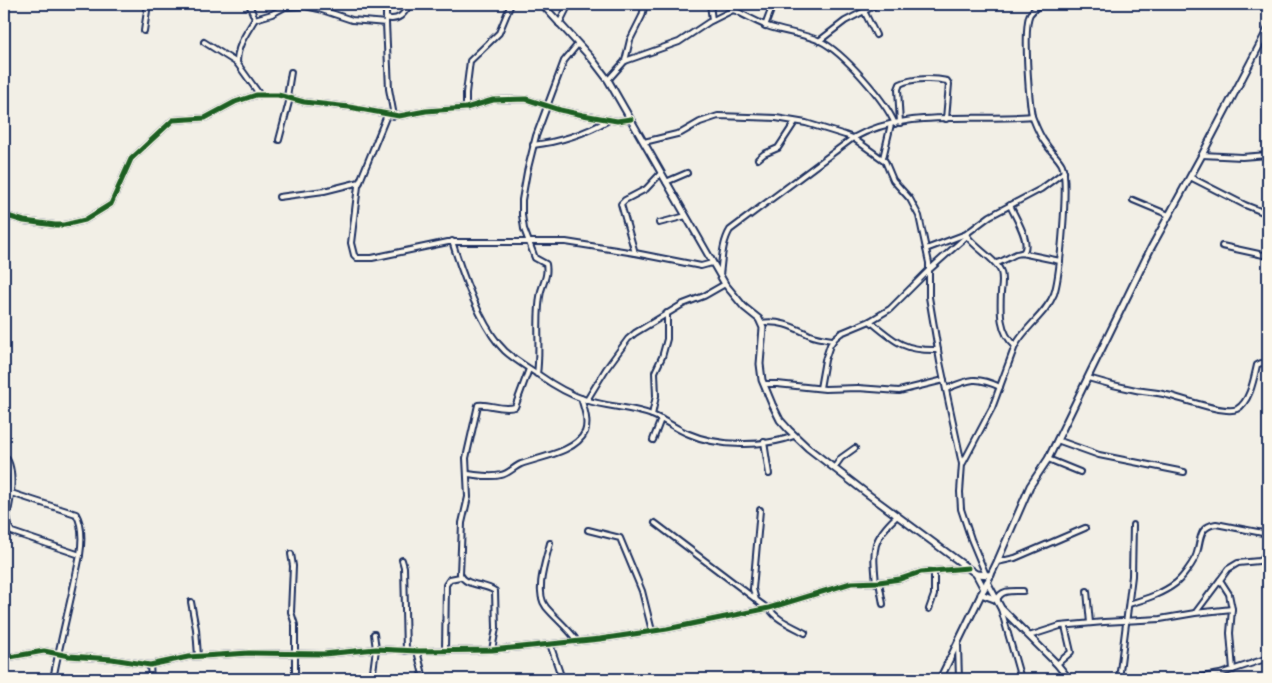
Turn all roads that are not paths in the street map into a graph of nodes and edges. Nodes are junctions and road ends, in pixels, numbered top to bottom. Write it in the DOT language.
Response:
graph roads {
  1 [pos="148,4"];
  2 [pos="248,4"];
  3 [pos="388,4"];
  4 [pos="410,4"];
  5 [pos="511,4"];
  6 [pos="542,4"];
  7 [pos="568,4"];
  8 [pos="645,4"];
  9 [pos="710,4"];
  10 [pos="740,4"];
  11 [pos="765,4"];
  12 [pos="878,4"];
  13 [pos="1042,4"];
  14 [pos="732,10"];
  15 [pos="864,11"];
  16 [pos="386,18"];
  17 [pos="255,19"];
  18 [pos="712,20"];
  19 [pos="386,24"];
  20 [pos="559,24"];
  21 [pos="766,26"];
  22 [pos="1268,29"];
  23 [pos="144,31"];
  24 [pos="876,35"];
  25 [pos="819,41"];
  26 [pos="204,42"];
  27 [pos="578,44"];
  28 [pos="625,61"];
  29 [pos="237,64"];
  30 [pos="291,72"];
  31 [pos="608,80"];
  32 [pos="260,95"];
  33 [pos="289,98"];
  34 [pos="547,106"];
  35 [pos="466,108"];
  36 [pos="387,114"];
  37 [pos="394,116"];
  38 [pos="1032,116"];
  39 [pos="631,119"];
  40 [pos="946,119"];
  41 [pos="609,120"];
  42 [pos="794,122"];
  43 [pos="895,124"];
  44 [pos="853,138"];
  45 [pos="279,140"];
  46 [pos="644,142"];
  47 [pos="533,145"];
  48 [pos="1202,155"];
  49 [pos="1268,155"];
  50 [pos="883,158"];
  51 [pos="758,159"];
  52 [pos="1064,172"];
  53 [pos="661,173"];
  54 [pos="687,173"];
  55 [pos="1190,178"];
  56 [pos="665,181"];
  57 [pos="360,182"];
  58 [pos="653,182"];
  59 [pos="279,198"];
  60 [pos="1133,200"];
  61 [pos="1010,205"];
  62 [pos="1268,214"];
  63 [pos="4,215"];
  64 [pos="1169,215"];
  65 [pos="686,216"];
  66 [pos="659,223"];
  67 [pos="966,235"];
  68 [pos="452,242"];
  69 [pos="529,242"];
  70 [pos="1222,246"];
  71 [pos="926,249"];
  72 [pos="635,252"];
  73 [pos="1021,253"];
  74 [pos="1268,256"];
  75 [pos="1060,261"];
  76 [pos="712,263"];
  77 [pos="996,263"];
  78 [pos="929,270"];
  79 [pos="720,276"];
  80 [pos="725,284"];
  81 [pos="667,313"];
  82 [pos="870,321"];
  83 [pos="761,323"];
  84 [pos="833,340"];
  85 [pos="1015,346"];
  86 [pos="938,350"];
  87 [pos="1268,364"];
  88 [pos="529,369"];
  89 [pos="537,374"];
  90 [pos="1088,378"];
  91 [pos="944,380"];
  92 [pos="764,384"];
  93 [pos="1000,387"];
  94 [pos="820,388"];
  95 [pos="946,389"];
  96 [pos="581,398"];
  97 [pos="587,400"];
  98 [pos="652,415"];
  99 [pos="661,419"];
  100 [pos="794,436"];
  101 [pos="653,440"];
  102 [pos="1058,440"];
  103 [pos="764,442"];
  104 [pos="855,448"];
  105 [pos="4,456"];
  106 [pos="1048,458"];
  107 [pos="962,464"];
  108 [pos="834,468"];
  109 [pos="1080,472"];
  110 [pos="1184,472"];
  111 [pos="467,474"];
  112 [pos="769,474"];
  113 [pos="11,493"];
  114 [pos="760,510"];
  115 [pos="1268,513"];
  116 [pos="6,515"];
  117 [pos="897,516"];
  118 [pos="655,523"];
  119 [pos="1133,525"];
  120 [pos="1085,528"];
  121 [pos="588,530"];
  122 [pos="1266,534"];
  123 [pos="1268,541"];
  124 [pos="550,543"];
  125 [pos="291,554"];
  126 [pos="80,555"];
  127 [pos="402,560"];
  128 [pos="997,562"];
  129 [pos="968,568"];
  130 [pos="934,572"];
  131 [pos="976,574"];
  132 [pos="988,575"];
  133 [pos="460,577"];
  134 [pos="1220,580"];
  135 [pos="987,582"];
  136 [pos="878,583"];
  137 [pos="1023,591"];
  138 [pos="1086,591"];
  139 [pos="983,592"];
  140 [pos="754,598"];
  141 [pos="998,600"];
  142 [pos="191,602"];
  143 [pos="882,604"];
  144 [pos="1129,604"];
  145 [pos="768,608"];
  146 [pos="1001,608"];
  147 [pos="929,609"];
  148 [pos="1232,609"];
  149 [pos="1195,613"];
  150 [pos="1126,621"];
  151 [pos="1090,623"];
  152 [pos="1065,626"];
  153 [pos="652,631"];
  154 [pos="806,633"];
  155 [pos="374,634"];
  156 [pos="1029,636"];
  157 [pos="577,641"];
  158 [pos="550,644"];
  159 [pos="958,646"];
  160 [pos="376,649"];
  161 [pos="445,650"];
  162 [pos="492,650"];
  163 [pos="406,651"];
  164 [pos="417,651"];
  165 [pos="295,653"];
  166 [pos="57,654"];
  167 [pos="198,656"];
  168 [pos="4,658"];
  169 [pos="1268,658"];
  170 [pos="1057,664"];
  171 [pos="150,665"];
  172 [pos="1233,670"];
  173 [pos="53,679"];
  174 [pos="151,679"];
  175 [pos="295,679"];
  176 [pos="372,679"];
  177 [pos="424,679"];
  178 [pos="562,679"];
  179 [pos="940,679"];
  180 [pos="959,679"];
  181 [pos="1021,679"];
  182 [pos="1069,679"];
  183 [pos="1119,679"];
  184 [pos="1190,679"];
  1 -- 23 [label="street"];
  2 -- 17 [label="street"];
  3 -- 16 [label="street"];
  4 -- 16 [label="street"];
  5 -- 35 [label="street"];
  6 -- 20 [label="main road"];
  7 -- 20 [label="street"];
  8 -- 28 [label="street"];
  9 -- 18 [label="street"];
  10 -- 14 [label="street"];
  11 -- 21 [label="street"];
  12 -- 15 [label="street"];
  13 -- 38 [label="street"];
  14 -- 18 [label="street"];
  14 -- 21 [label="street"];
  15 -- 24 [label="street"];
  15 -- 25 [label="street"];
  16 -- 19 [label="street"];
  17 -- 19 [label="street"];
  17 -- 29 [label="street"];
  18 -- 28 [label="street"];
  19 -- 37 [label="street"];
  20 -- 27 [label="main road"];
  21 -- 25 [label="street"];
  22 -- 48 [label="main road"];
  25 -- 43 [label="street"];
  26 -- 29 [label="street"];
  27 -- 31 [label="main road"];
  27 -- 34 [label="street"];
  28 -- 31 [label="street"];
  29 -- 32 [label="street"];
  30 -- 33 [label="street"];
  31 -- 39 [label="main road"];
  32 -- 33 [label="street"];
  32 -- 63 [label="street"];
  33 -- 36 [label="street"];
  33 -- 45 [label="street"];
  34 -- 35 [label="street"];
  34 -- 41 [label="street"];
  34 -- 47 [label="street"];
  35 -- 37 [label="street"];
  36 -- 37 [label="street"];
  36 -- 57 [label="street"];
  38 -- 40 [label="street"];
  38 -- 52 [label="street"];
  39 -- 41 [label="street"];
  39 -- 46 [label="main road"];
  40 -- 43 [label="street"];
  40 -- 43 [label="street"];
  41 -- 47 [label="street"];
  42 -- 44 [label="street"];
  42 -- 46 [label="street"];
  42 -- 51 [label="street"];
  43 -- 44 [label="street"];
  43 -- 50 [label="street"];
  44 -- 50 [label="street"];
  44 -- 79 [label="street"];
  46 -- 53 [label="main road"];
  47 -- 69 [label="street"];
  48 -- 49 [label="street"];
  48 -- 55 [label="main road"];
  50 -- 71 [label="street"];
  52 -- 61 [label="street"];
  52 -- 75 [label="street"];
  53 -- 56 [label="main road"];
  53 -- 58 [label="street"];
  54 -- 56 [label="street"];
  55 -- 62 [label="street"];
  55 -- 64 [label="main road"];
  56 -- 58 [label="street"];
  56 -- 65 [label="main road"];
  57 -- 59 [label="street"];
  57 -- 68 [label="street"];
  58 -- 72 [label="street"];
  60 -- 64 [label="street"];
  61 -- 67 [label="street"];
  61 -- 73 [label="street"];
  64 -- 90 [label="main road"];
  65 -- 66 [label="street"];
  65 -- 76 [label="main road"];
  67 -- 71 [label="street"];
  67 -- 77 [label="street"];
  67 -- 78 [label="street"];
  68 -- 69 [label="street"];
  68 -- 88 [label="street"];
  69 -- 72 [label="street"];
  69 -- 89 [label="street"];
  70 -- 74 [label="street"];
  71 -- 78 [label="street"];
  72 -- 76 [label="street"];
  73 -- 75 [label="street"];
  73 -- 77 [label="street"];
  75 -- 85 [label="street"];
  76 -- 79 [label="main road"];
  77 -- 85 [label="street"];
  78 -- 82 [label="street"];
  78 -- 86 [label="street"];
  79 -- 80 [label="main road"];
  80 -- 81 [label="street"];
  80 -- 83 [label="main road"];
  81 -- 97 [label="street"];
  81 -- 98 [label="street"];
  82 -- 84 [label="street"];
  82 -- 86 [label="street"];
  83 -- 84 [label="street"];
  83 -- 92 [label="main road"];
  84 -- 94 [label="street"];
  85 -- 93 [label="street"];
  86 -- 91 [label="street"];
  87 -- 90 [label="street"];
  88 -- 89 [label="street"];
  88 -- 111 [label="street"];
  89 -- 96 [label="street"];
  90 -- 102 [label="main road"];
  91 -- 94 [label="street"];
  91 -- 95 [label="street"];
  92 -- 94 [label="street"];
  92 -- 100 [label="main road"];
  93 -- 95 [label="street"];
  93 -- 107 [label="street"];
  95 -- 107 [label="street"];
  96 -- 97 [label="street"];
  96 -- 111 [label="street"];
  97 -- 98 [label="street"];
  98 -- 99 [label="street"];
  99 -- 101 [label="street"];
  99 -- 103 [label="street"];
  100 -- 103 [label="street"];
  100 -- 108 [label="main road"];
  102 -- 106 [label="main road"];
  102 -- 110 [label="street"];
  103 -- 112 [label="street"];
  104 -- 108 [label="street"];
  105 -- 113 [label="street"];
  106 -- 109 [label="street"];
  106 -- 128 [label="main road"];
  107 -- 132 [label="street"];
  108 -- 117 [label="main road"];
  111 -- 133 [label="street"];
  113 -- 116 [label="street"];
  113 -- 126 [label="street"];
  114 -- 140 [label="street"];
  115 -- 122 [label="street"];
  116 -- 126 [label="street"];
  117 -- 129 [label="main road"];
  117 -- 136 [label="street"];
  118 -- 140 [label="street"];
  119 -- 144 [label="street"];
  120 -- 128 [label="street"];
  121 -- 153 [label="street"];
  122 -- 144 [label="street"];
  123 -- 134 [label="street"];
  124 -- 157 [label="street"];
  125 -- 165 [label="street"];
  126 -- 166 [label="street"];
  127 -- 163 [label="street"];
  128 -- 132 [label="main road"];
  129 -- 130 [label="street"];
  129 -- 131 [label="main road"];
  130 -- 136 [label="street"];
  130 -- 147 [label="street"];
  131 -- 132 [label="main road"];
  131 -- 139 [label="main road"];
  132 -- 135 [label="main road"];
  133 -- 161 [label="street"];
  133 -- 162 [label="street"];
  134 -- 148 [label="street"];
  134 -- 149 [label="street"];
  135 -- 139 [label="main road"];
  135 -- 141 [label="main road"];
  136 -- 143 [label="street"];
  136 -- 145 [label="street"];
  137 -- 141 [label="street"];
  138 -- 151 [label="street"];
  139 -- 141 [label="main road"];
  139 -- 159 [label="main road"];
  140 -- 145 [label="street"];
  141 -- 146 [label="main road"];
  142 -- 167 [label="street"];
  144 -- 150 [label="street"];
  145 -- 153 [label="street"];
  145 -- 154 [label="street"];
  146 -- 156 [label="main road"];
  146 -- 181 [label="street"];
  148 -- 149 [label="street"];
  148 -- 172 [label="street"];
  149 -- 150 [label="street"];
  150 -- 151 [label="street"];
  150 -- 183 [label="street"];
  151 -- 152 [label="street"];
  152 -- 156 [label="street"];
  152 -- 170 [label="street"];
  153 -- 157 [label="street"];
  155 -- 160 [label="street"];
  156 -- 170 [label="main road"];
  157 -- 158 [label="street"];
  158 -- 162 [label="street"];
  158 -- 178 [label="street"];
  159 -- 179 [label="main road"];
  159 -- 180 [label="street"];
  160 -- 163 [label="street"];
  160 -- 165 [label="street"];
  160 -- 176 [label="street"];
  161 -- 162 [label="street"];
  161 -- 164 [label="street"];
  163 -- 164 [label="street"];
  164 -- 177 [label="street"];
  165 -- 167 [label="street"];
  165 -- 175 [label="street"];
  166 -- 168 [label="street"];
  166 -- 171 [label="street"];
  166 -- 173 [label="street"];
  167 -- 171 [label="street"];
  169 -- 172 [label="street"];
  170 -- 182 [label="main road"];
  171 -- 174 [label="street"];
  172 -- 184 [label="street"];
}
